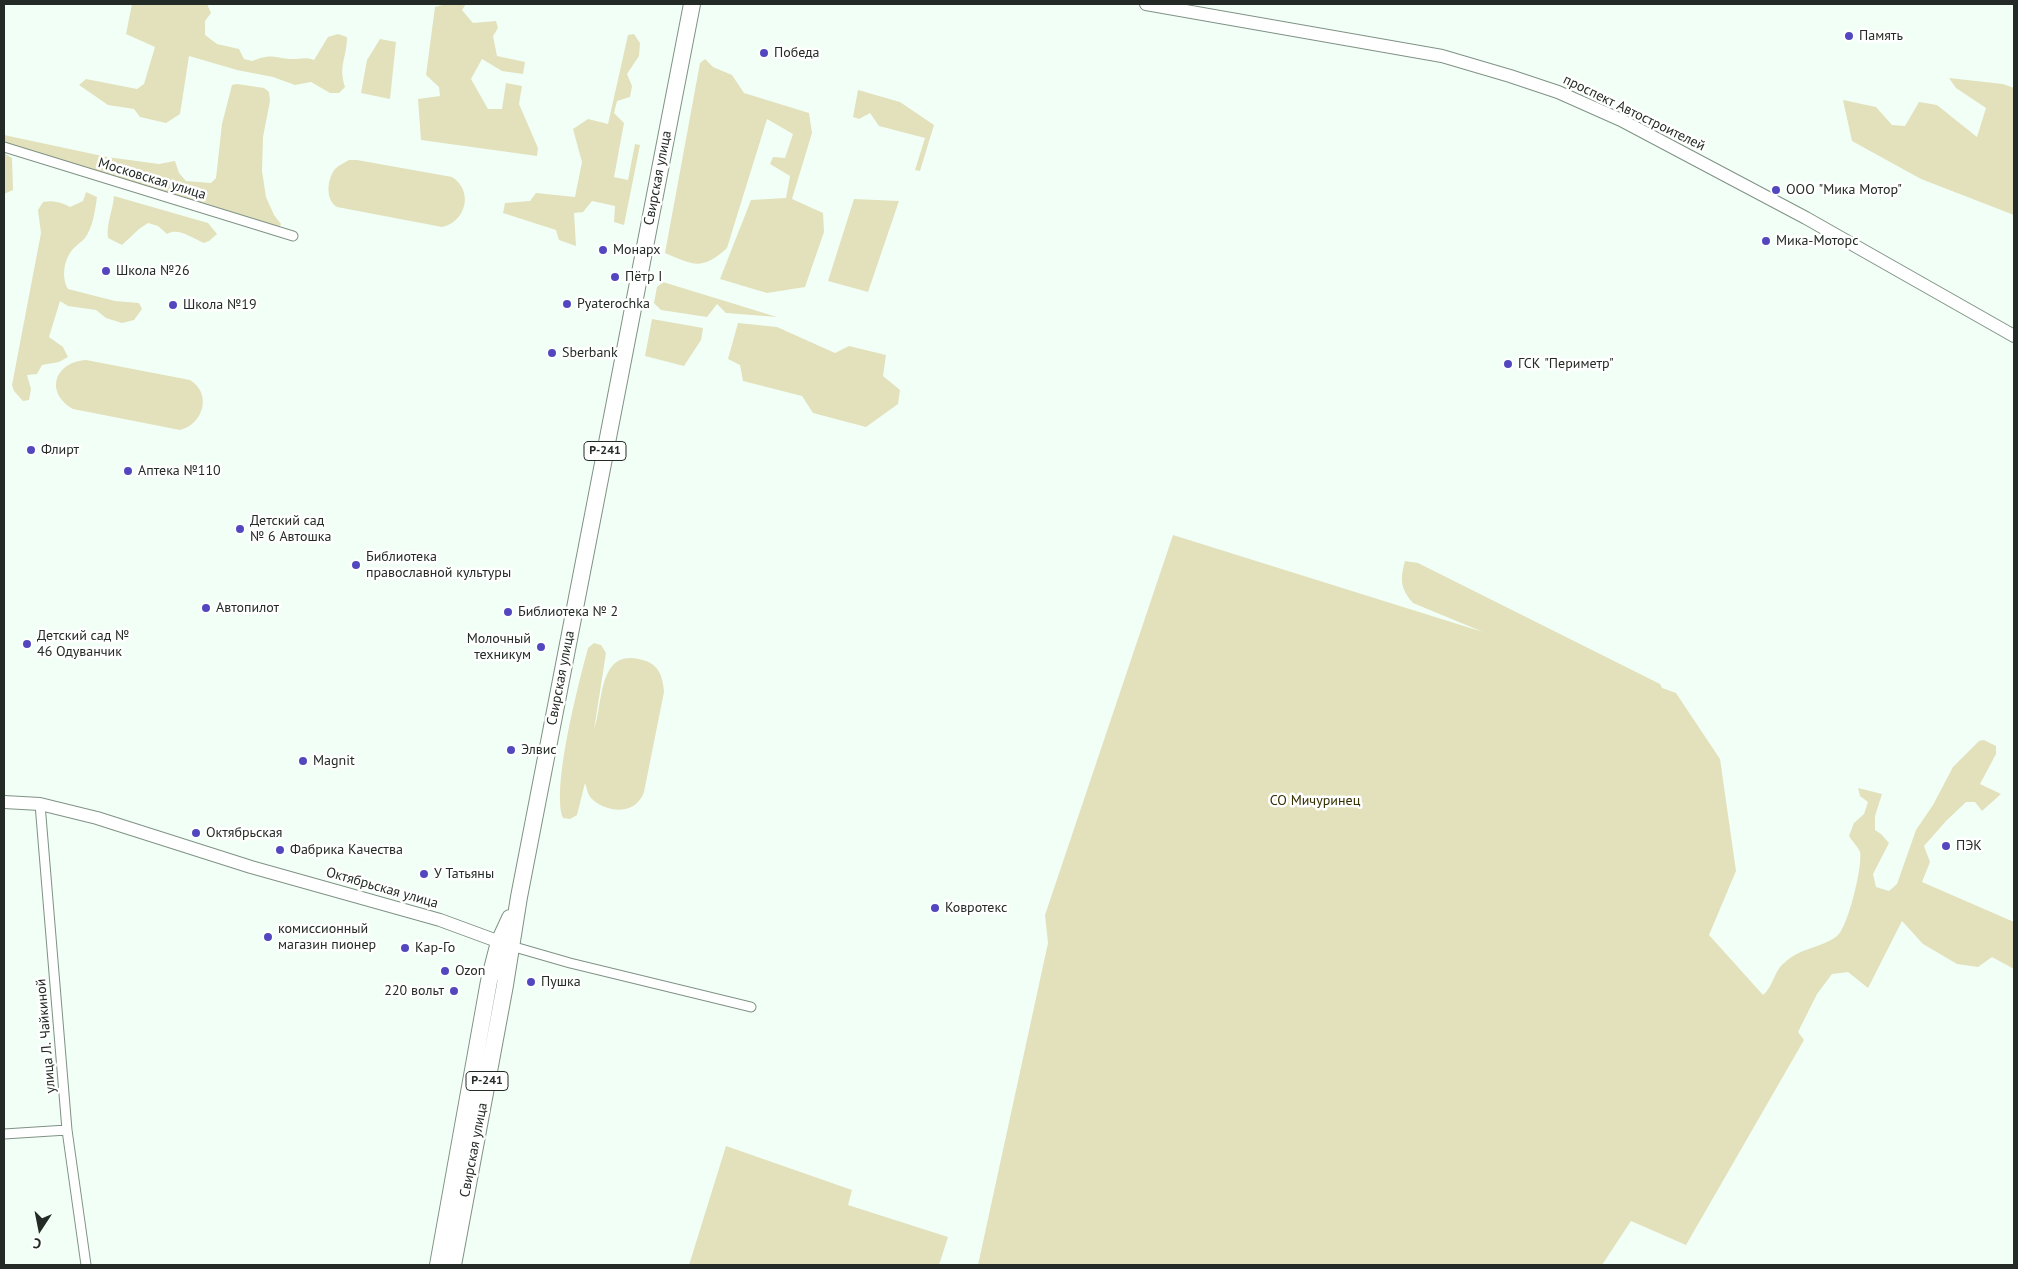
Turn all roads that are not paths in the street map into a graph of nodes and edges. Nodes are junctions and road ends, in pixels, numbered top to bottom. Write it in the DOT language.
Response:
graph roads {
  1 [pos="692,4"];
  2 [pos="1146,4"];
  3 [pos="4,147"];
  4 [pos="292,236"];
  5 [pos="2014,336"];
  6 [pos="4,802"];
  7 [pos="40,804"];
  8 [pos="505,944"];
  9 [pos="751,1007"];
  10 [pos="67,1130"];
  11 [pos="4,1134"];
  12 [pos="86,1265"];
  13 [pos="438,1265"];
  14 [pos="453,1265"];
  1 -- 8 [label="highway, Свирская улица / Р-241"];
  2 -- 5 [label="main road, проспект Автостроителей"];
  3 -- 4 [label="street, Московская улица"];
  6 -- 7 [label="main road, Октябрьская улица"];
  7 -- 8 [label="main road, Октябрьская улица"];
  7 -- 10 [label="street, улица Л. Чайкиной"];
  8 -- 9 [label="street, Октябрьская улица"];
  8 -- 13 [label="highway, Свирская улица / Р-241"];
  8 -- 14 [label="highway, Свирская улица / Р-241"];
  10 -- 11 [label="street"];
  10 -- 12 [label="street, улица Л. Чайкиной"];
}
